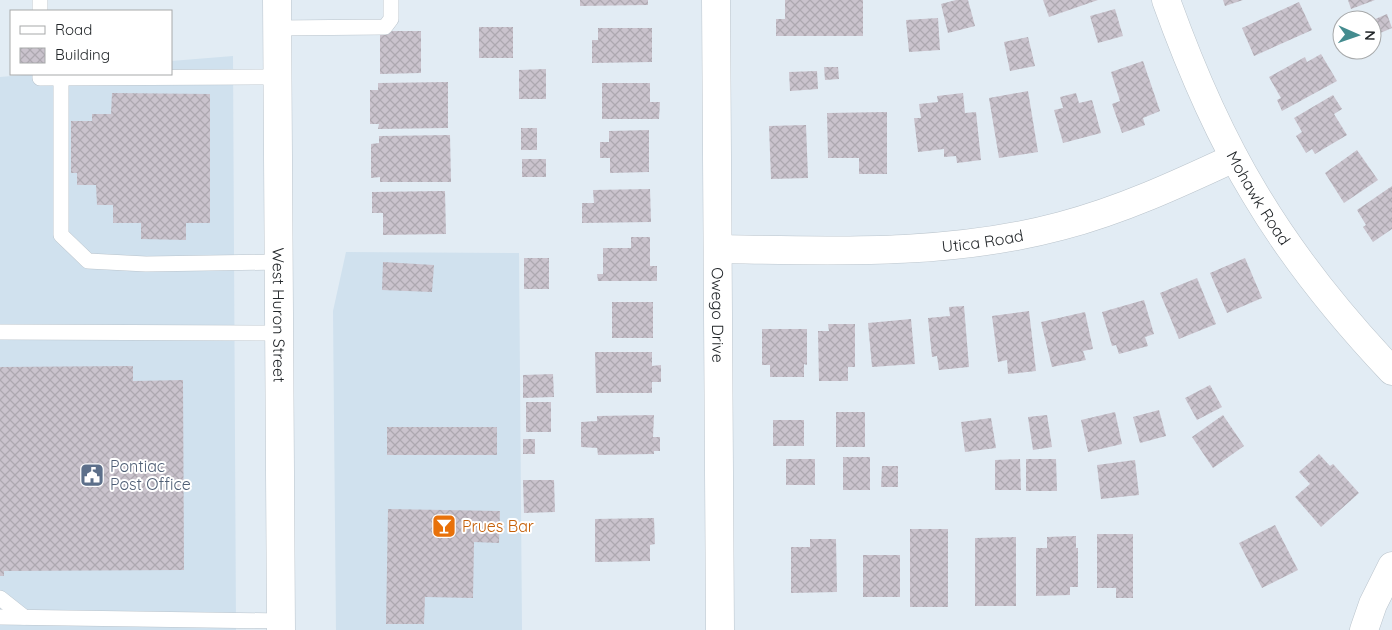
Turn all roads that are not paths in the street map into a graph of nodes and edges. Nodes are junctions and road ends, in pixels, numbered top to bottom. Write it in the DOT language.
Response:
graph roads {
  1 [pos="277,0"];
  2 [pos="391,0"];
  3 [pos="716,0"];
  4 [pos="1166,0"];
  5 [pos="277,28"];
  6 [pos="40,75"];
  7 [pos="278,77"];
  8 [pos="62,78"];
  9 [pos="1234,158"];
  10 [pos="718,249"];
  11 [pos="279,262"];
  12 [pos="0,332"];
  13 [pos="279,333"];
  14 [pos="1392,371"];
  15 [pos="1392,566"];
  16 [pos="0,598"];
  17 [pos="0,617"];
  18 [pos="24,617"];
  19 [pos="281,625"];
  20 [pos="720,630"];
  21 [pos="1364,630"];
  1 -- 5 [label="main road, West Huron Street"];
  2 -- 5 [label="lane"];
  3 -- 10 [label="main road, Owego Drive"];
  4 -- 9 [label="main road, Mohawk Road"];
  5 -- 7 [label="main road, West Huron Street"];
  6 -- 8 [label="lane"];
  7 -- 8 [label="lane"];
  7 -- 11 [label="main road, West Huron Street"];
  8 -- 11 [label="lane"];
  9 -- 10 [label="main road, Utica Road"];
  9 -- 14 [label="main road, Mohawk Road"];
  10 -- 20 [label="main road, Owego Drive"];
  11 -- 13 [label="main road, West Huron Street"];
  12 -- 13 [label="lane"];
  13 -- 19 [label="main road, West Huron Street"];
  15 -- 21 [label="main road"];
  16 -- 18 [label="lane"];
  17 -- 18 [label="lane"];
  18 -- 19 [label="lane"];
}
